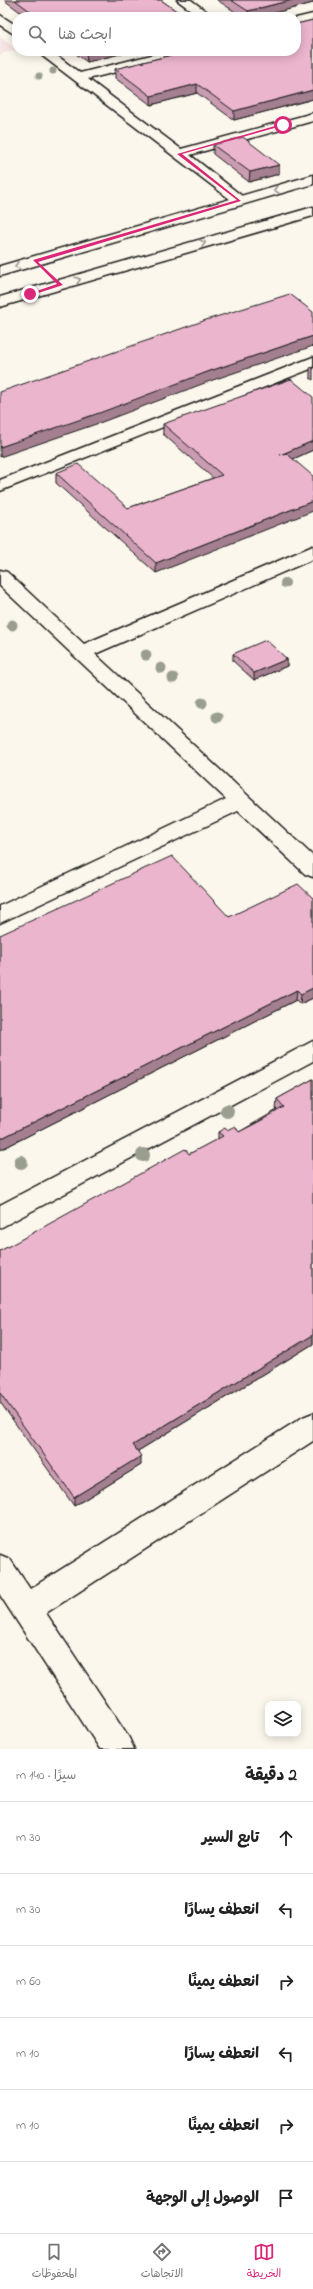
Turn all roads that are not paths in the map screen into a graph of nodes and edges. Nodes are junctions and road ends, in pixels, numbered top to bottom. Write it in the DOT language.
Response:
graph roads {
  1 [pos="183,0"];
  2 [pos="201,12"];
  3 [pos="313,18"];
  4 [pos="0,19"];
  5 [pos="301,21"];
  6 [pos="12,28"];
  7 [pos="50,56"];
  8 [pos="162,56"];
  9 [pos="79,77"];
  10 [pos="313,116"];
  11 [pos="179,154"];
  12 [pos="313,179"];
  13 [pos="240,200"];
  14 [pos="311,214"];
  15 [pos="35,261"];
  16 [pos="0,271"];
  17 [pos="60,285"];
  18 [pos="0,302"];
  19 [pos="313,362"];
  20 [pos="0,486"];
  21 [pos="313,552"];
  22 [pos="0,576"];
  23 [pos="81,653"];
  24 [pos="241,801"];
  25 [pos="313,869"];
  26 [pos="0,915"];
  27 [pos="313,1050"];
  28 [pos="0,1217"];
  29 [pos="313,1426"];
  30 [pos="0,1569"];
  31 [pos="26,1609"];
  32 [pos="118,1749"];
  1 -- 2 [label="street"];
  3 -- 5 [label="street"];
  4 -- 6 [label="street"];
  7 -- 9 [label="street"];
  8 -- 9 [label="street"];
  9 -- 11 [label="street"];
  10 -- 11 [label="street"];
  11 -- 13 [label="street"];
  12 -- 13 [label="street, one-way"];
  13 -- 15 [label="street"];
  17 -- 14 [label="street, one-way"];
  15 -- 16 [label="street, one-way"];
  15 -- 17 [label="street"];
  17 -- 18 [label="street"];
  19 -- 20 [label="street"];
  21 -- 23 [label="street"];
  22 -- 23 [label="street"];
  23 -- 24 [label="street"];
  24 -- 25 [label="street"];
  24 -- 26 [label="street"];
  27 -- 28 [label="street"];
  29 -- 31 [label="street"];
  30 -- 31 [label="street"];
  31 -- 32 [label="street"];
}
